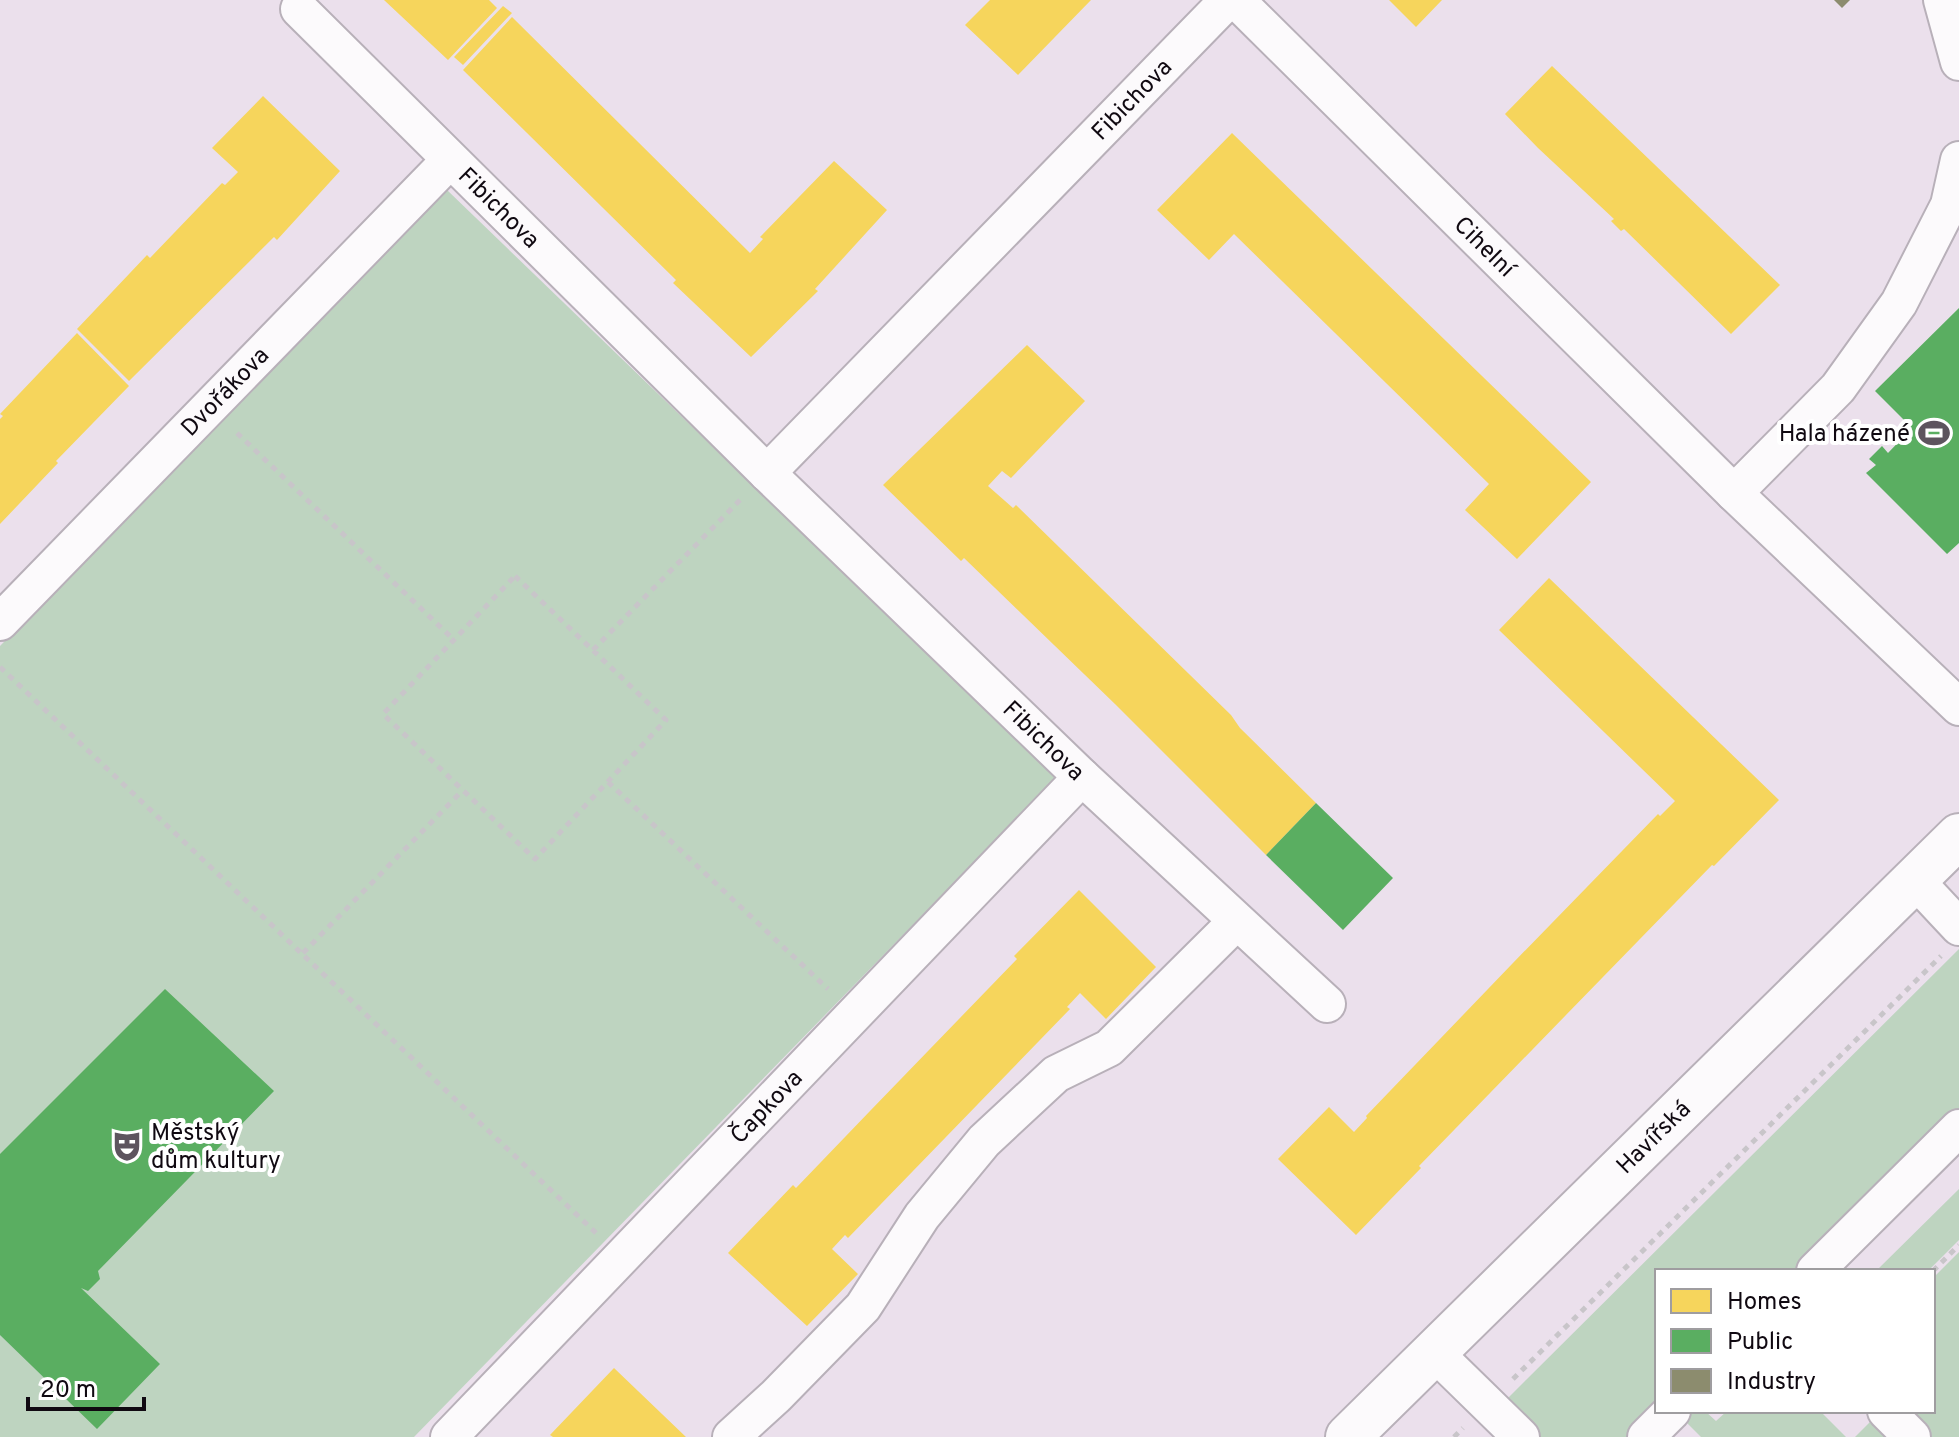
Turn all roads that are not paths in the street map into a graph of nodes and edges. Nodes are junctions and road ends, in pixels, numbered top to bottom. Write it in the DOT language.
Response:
graph roads {
  1 [pos="1228,0"];
  2 [pos="1236,0"];
  3 [pos="1942,0"];
  4 [pos="299,9"];
  5 [pos="1959,62"];
  6 [pos="450,160"];
  7 [pos="1959,160"];
  8 [pos="767,473"];
  9 [pos="1734,493"];
  10 [pos="0,622"];
  11 [pos="1959,707"];
  12 [pos="1082,777"];
  13 [pos="1959,836"];
  14 [pos="1915,880"];
  15 [pos="1236,922"];
  16 [pos="1953,938"];
  17 [pos="1327,1004"];
  18 [pos="1959,1128"];
  19 [pos="1817,1269"];
  20 [pos="1434,1352"];
  21 [pos="1670,1413"];
  22 [pos="1888,1413"];
  23 [pos="449,1437"];
  24 [pos="731,1437"];
  25 [pos="1348,1437"];
  26 [pos="1521,1437"];
  27 [pos="1646,1437"];
  28 [pos="1912,1437"];
  1 -- 8 [label="street, Fibichova"];
  2 -- 9 [label="street, Cihelní"];
  3 -- 5 [label="street"];
  4 -- 6 [label="street, Fibichova"];
  6 -- 8 [label="street, Fibichova"];
  6 -- 10 [label="street, Dvořákova"];
  7 -- 9 [label="street"];
  8 -- 12 [label="street, Fibichova"];
  9 -- 11 [label="street, Cihelní"];
  12 -- 15 [label="street, Fibichova"];
  12 -- 23 [label="street, Čapkova"];
  13 -- 14 [label="street, Havířská"];
  14 -- 16 [label="street"];
  14 -- 20 [label="street, Havířská"];
  15 -- 17 [label="street, Fibichova"];
  15 -- 24 [label="street"];
  18 -- 19 [label="street"];
  20 -- 25 [label="street, Havířská"];
  20 -- 26 [label="street"];
  21 -- 27 [label="street"];
  22 -- 28 [label="street"];
}
